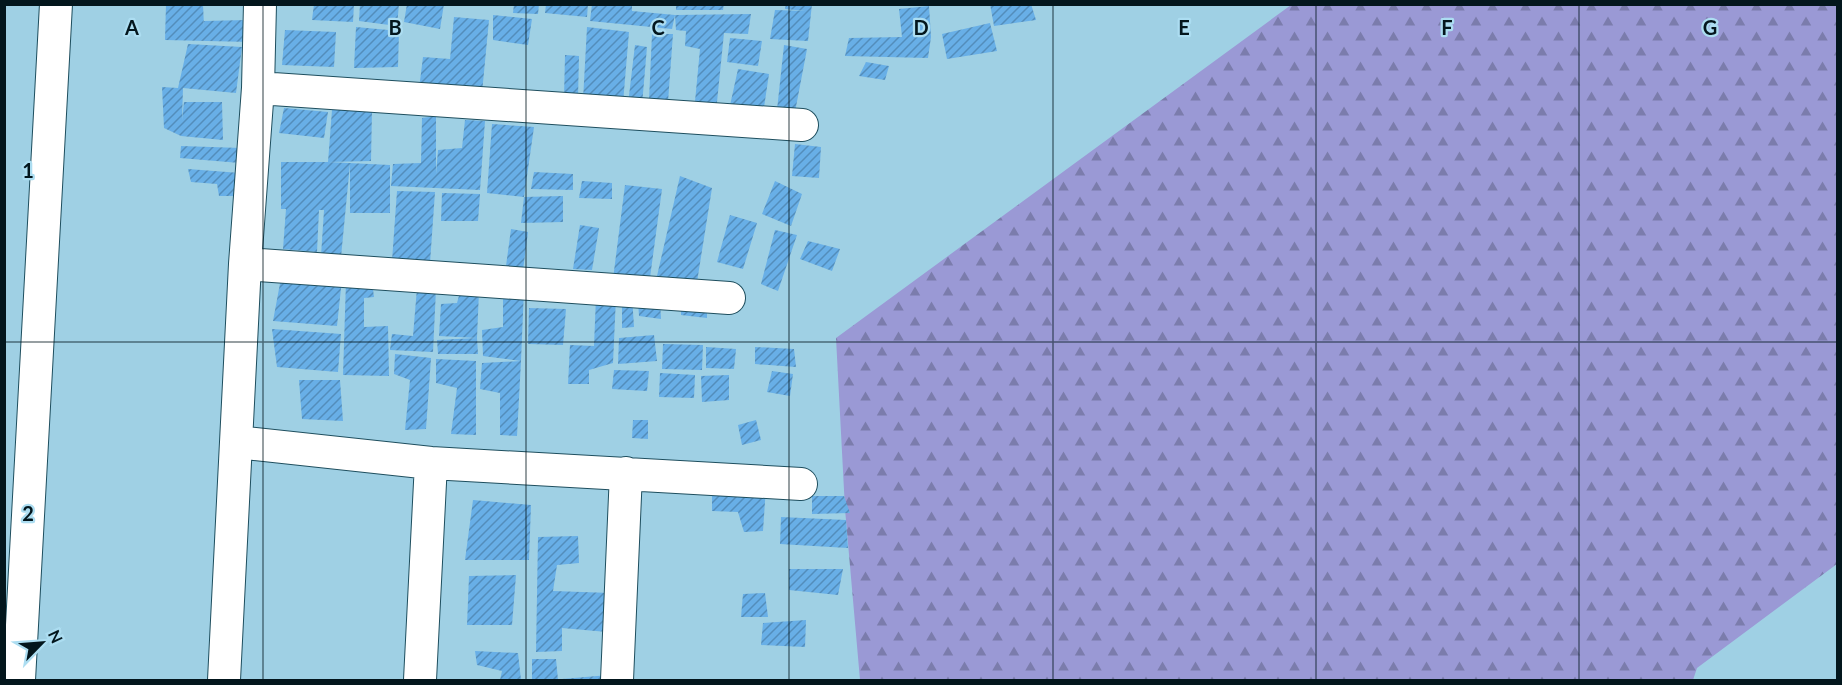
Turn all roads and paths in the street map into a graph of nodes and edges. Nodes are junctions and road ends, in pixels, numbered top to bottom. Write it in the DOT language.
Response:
graph roads {
  1 [pos="56,4"];
  2 [pos="260,4"];
  3 [pos="258,88"];
  4 [pos="802,125"];
  5 [pos="245,264"];
  6 [pos="729,298"];
  7 [pos="237,442"];
  8 [pos="431,463"];
  9 [pos="626,473"];
  10 [pos="801,484"];
  11 [pos="18,681"];
  12 [pos="224,681"];
  13 [pos="420,681"];
  14 [pos="617,681"];
  1 -- 11 [label="street"];
  2 -- 3 [label="street"];
  3 -- 4 [label="street"];
  3 -- 5 [label="street"];
  5 -- 6 [label="street"];
  5 -- 7 [label="street"];
  7 -- 8 [label="street"];
  7 -- 12 [label="street"];
  8 -- 9 [label="street"];
  8 -- 13 [label="street"];
  9 -- 10 [label="street"];
  9 -- 14 [label="street"];
}
